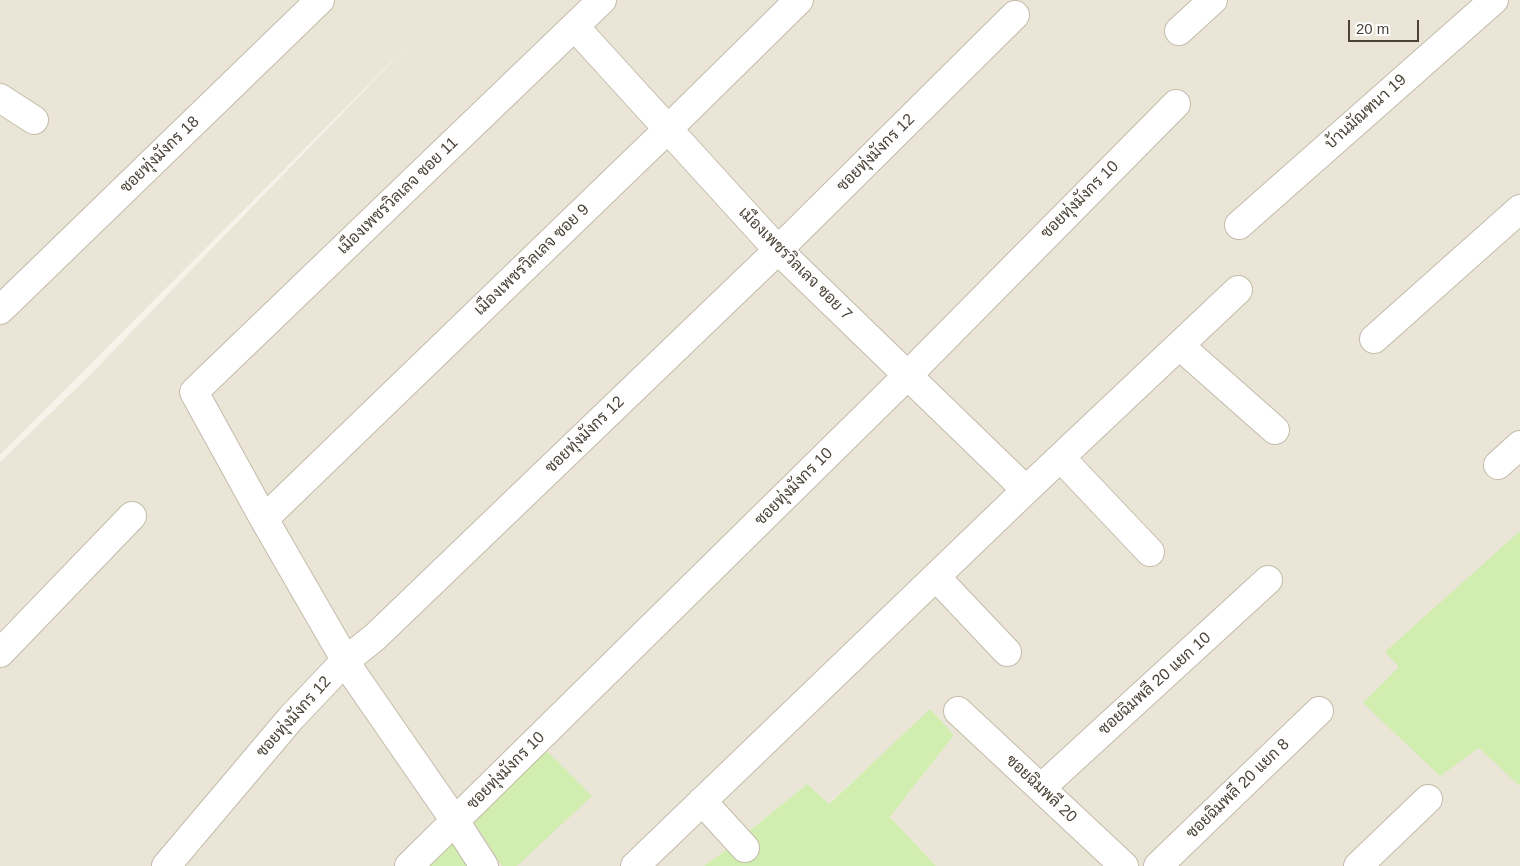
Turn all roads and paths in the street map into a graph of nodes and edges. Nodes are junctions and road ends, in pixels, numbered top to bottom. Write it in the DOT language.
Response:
graph roads {
  1 [pos="320,0"];
  2 [pos="602,0"];
  3 [pos="799,0"];
  4 [pos="1213,0"];
  5 [pos="1494,0"];
  6 [pos="1015,14"];
  7 [pos="575,27"];
  8 [pos="1179,31"];
  9 [pos="0,98"];
  10 [pos="1176,104"];
  11 [pos="34,120"];
  12 [pos="668,129"];
  13 [pos="1520,209"];
  14 [pos="1238,225"];
  15 [pos="778,250"];
  16 [pos="1238,290"];
  17 [pos="0,310"];
  18 [pos="1374,339"];
  19 [pos="1180,346"];
  20 [pos="908,375"];
  21 [pos="1275,430"];
  22 [pos="1520,445"];
  23 [pos="1061,458"];
  24 [pos="1498,464"];
  25 [pos="1026,490"];
  26 [pos="132,516"];
  27 [pos="264,519"];
  28 [pos="1150,552"];
  29 [pos="936,577"];
  30 [pos="1268,580"];
  31 [pos="1007,652"];
  32 [pos="0,653"];
  33 [pos="345,661"];
  34 [pos="958,711"];
  35 [pos="1319,711"];
  36 [pos="1041,788"];
  37 [pos="1428,799"];
  38 [pos="702,801"];
  39 [pos="455,821"];
  40 [pos="745,848"];
  41 [pos="166,866"];
  42 [pos="409,866"];
  43 [pos="484,866"];
  44 [pos="635,866"];
  45 [pos="1124,866"];
  46 [pos="1158,866"];
  47 [pos="1358,866"];
  1 -- 17 [label="street, ซอยทุ่งมังกร 18"];
  2 -- 7 [label="street, เมืองเพชรวิลเลจ ซอย 11"];
  3 -- 12 [label="street, เมืองเพชรวิลเลจ ซอย 9"];
  4 -- 8 [label="street"];
  5 -- 14 [label="street, บ้านมัณฑนา 19"];
  6 -- 15 [label="street, ซอยทุ่งมังกร 12"];
  7 -- 12 [label="street, เมืองเพชรวิลเลจ ซอย 7"];
  7 -- 27 [label="street, เมืองเพชรวิลเลจ ซอย 11"];
  9 -- 11 [label="street"];
  10 -- 20 [label="street, ซอยทุ่งมังกร 10"];
  12 -- 15 [label="street, เมืองเพชรวิลเลจ ซอย 7"];
  12 -- 27 [label="street, เมืองเพชรวิลเลจ ซอย 9"];
  13 -- 18 [label="street"];
  15 -- 20 [label="street, เมืองเพชรวิลเลจ ซอย 7"];
  15 -- 33 [label="street, ซอยทุ่งมังกร 12"];
  16 -- 19 [label="street"];
  19 -- 21 [label="street"];
  19 -- 23 [label="street"];
  20 -- 25 [label="street, เมืองเพชรวิลเลจ ซอย 7"];
  20 -- 39 [label="street, ซอยทุ่งมังกร 10"];
  22 -- 24 [label="street"];
  23 -- 25 [label="street"];
  23 -- 28 [label="street"];
  25 -- 29 [label="street"];
  26 -- 32 [label="street"];
  27 -- 33 [label="street"];
  29 -- 31 [label="street"];
  29 -- 38 [label="street"];
  30 -- 36 [label="street, ซอยฉิมพลี 20 แยก 10"];
  33 -- 39 [label="street"];
  33 -- 41 [label="street, ซอยทุ่งมังกร 12"];
  34 -- 36 [label="street, ซอยฉิมพลี 20"];
  35 -- 46 [label="street, ซอยฉิมพลี 20 แยก 8"];
  36 -- 45 [label="street, ซอยฉิมพลี 20"];
  37 -- 47 [label="street"];
  38 -- 40 [label="street"];
  38 -- 44 [label="street"];
  39 -- 42 [label="street, ซอยทุ่งมังกร 10"];
  39 -- 43 [label="street"];
}
